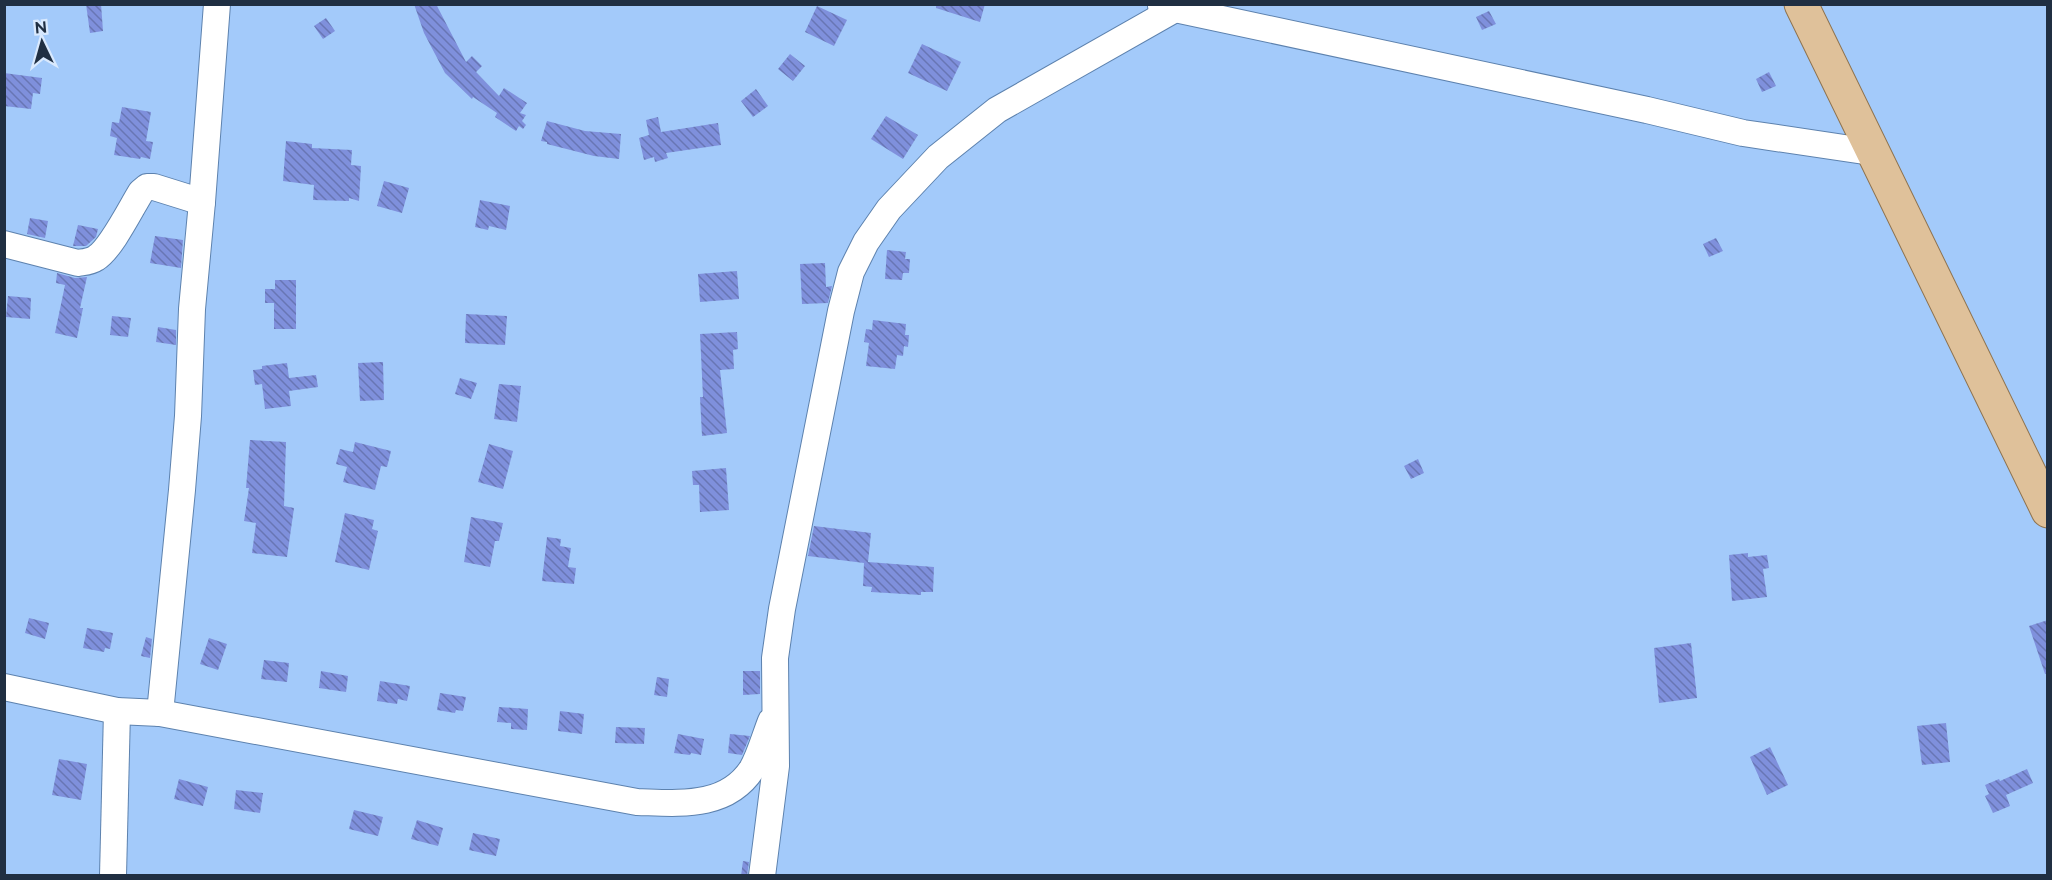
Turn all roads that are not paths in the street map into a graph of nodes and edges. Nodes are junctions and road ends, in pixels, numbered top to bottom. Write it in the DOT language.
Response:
graph roads {
  1 [pos="217,4"];
  2 [pos="1801,4"];
  3 [pos="1164,7"];
  4 [pos="1871,152"];
  5 [pos="202,202"];
  6 [pos="4,244"];
  7 [pos="2039,472"];
  8 [pos="2048,511"];
  9 [pos="4,687"];
  10 [pos="117,711"];
  11 [pos="775,712"];
  12 [pos="160,713"];
  13 [pos="113,876"];
  14 [pos="762,876"];
  1 -- 5 [label="street"];
  2 -- 4 [label="main road"];
  3 -- 4 [label="street"];
  3 -- 11 [label="street"];
  4 -- 7 [label="main road"];
  5 -- 6 [label="street"];
  5 -- 12 [label="street"];
  7 -- 8 [label="main road"];
  9 -- 10 [label="street"];
  10 -- 12 [label="street"];
  10 -- 13 [label="street"];
  11 -- 12 [label="street"];
  11 -- 14 [label="street"];
}
